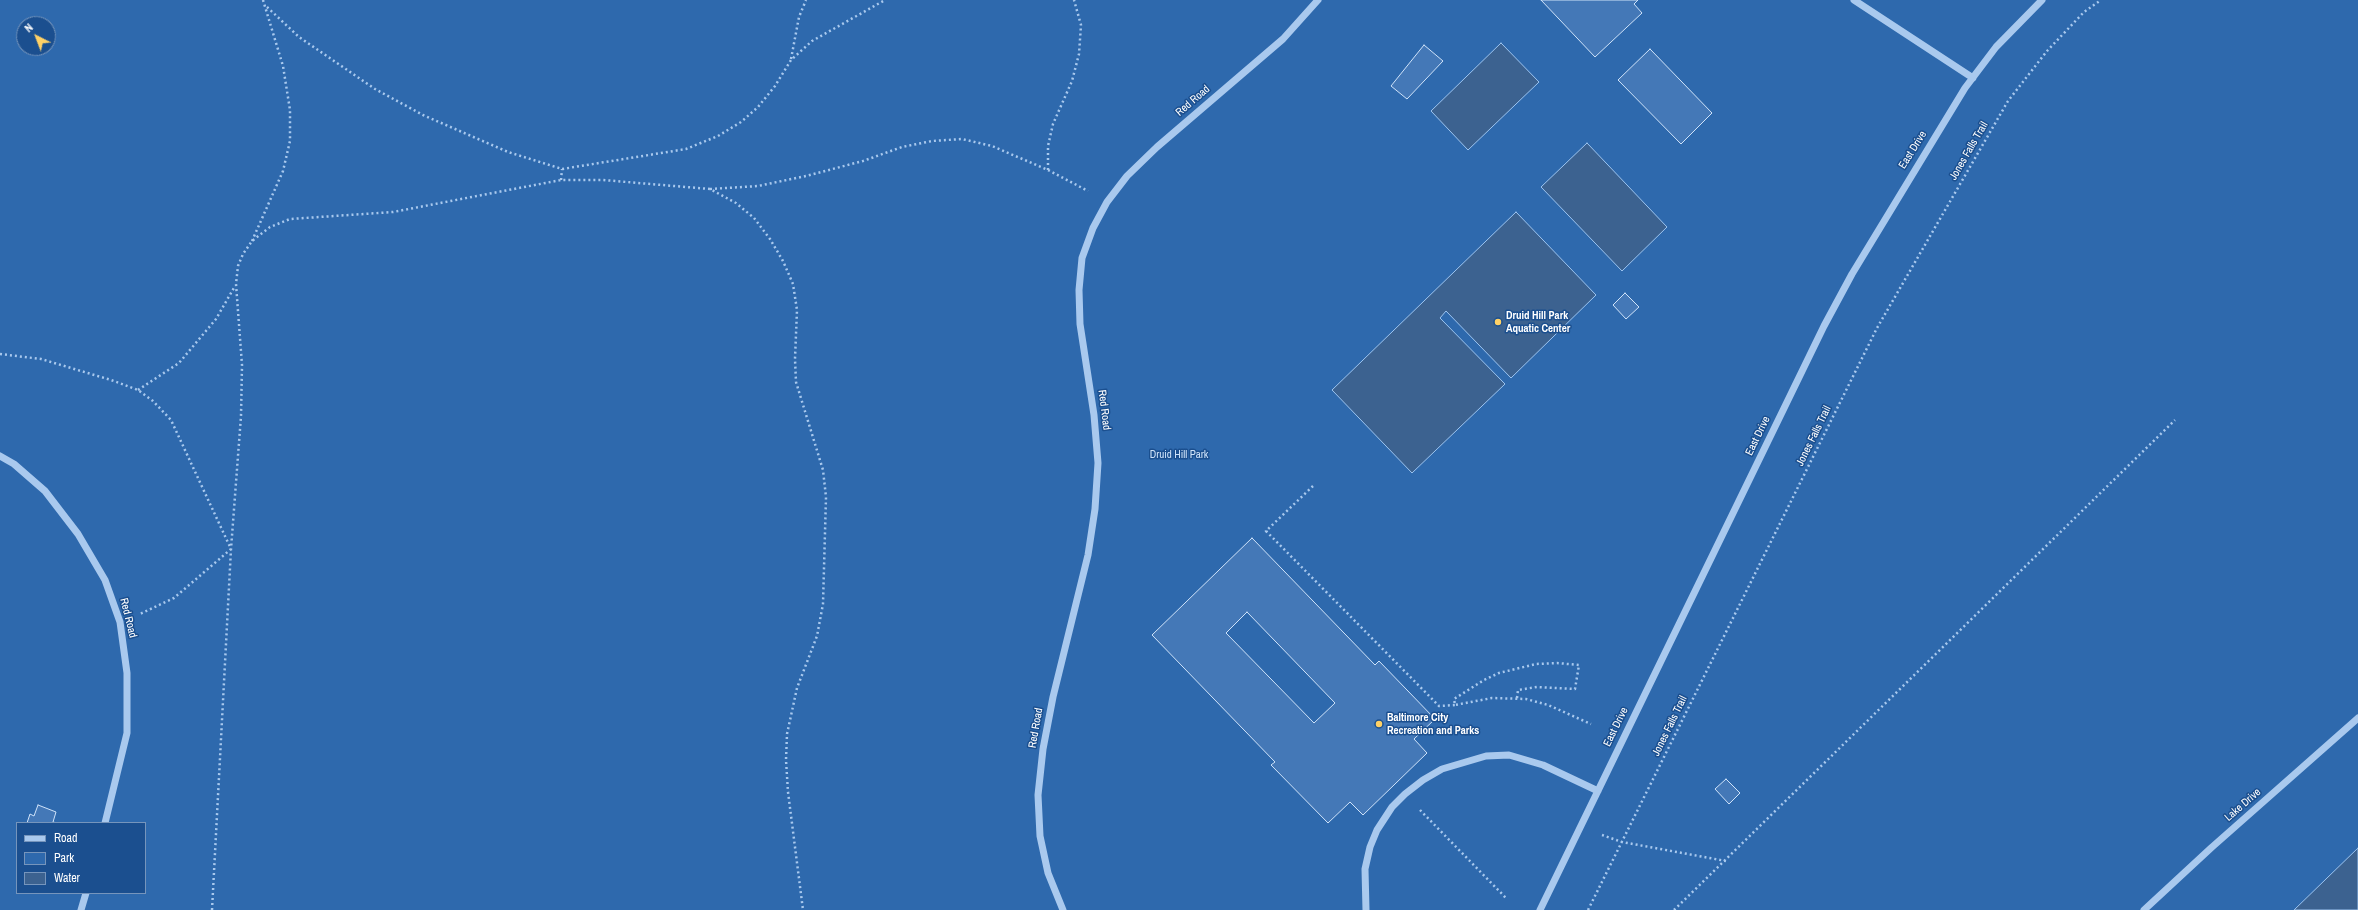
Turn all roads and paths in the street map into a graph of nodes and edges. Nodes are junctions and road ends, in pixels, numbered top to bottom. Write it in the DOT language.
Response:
graph roads {
  1 [pos="263,0"];
  2 [pos="806,0"];
  3 [pos="885,0"];
  4 [pos="1074,0"];
  5 [pos="1318,0"];
  6 [pos="1854,0"];
  7 [pos="2042,0"];
  8 [pos="2101,0"];
  9 [pos="267,7"];
  10 [pos="791,60"];
  11 [pos="1973,78"];
  12 [pos="562,169"];
  13 [pos="1048,170"];
  14 [pos="561,180"];
  15 [pos="710,190"];
  16 [pos="1107,202"];
  17 [pos="252,241"];
  18 [pos="236,284"];
  19 [pos="0,354"];
  20 [pos="138,390"];
  21 [pos="2175,420"];
  22 [pos="0,456"];
  23 [pos="1313,486"];
  24 [pos="231,550"];
  25 [pos="139,615"];
  26 [pos="1517,698"];
  27 [pos="1455,705"];
  28 [pos="2358,718"];
  29 [pos="1591,724"];
  30 [pos="1598,791"];
  31 [pos="1418,809"];
  32 [pos="105,822"];
  33 [pos="1580,827"];
  34 [pos="1622,842"];
  35 [pos="1726,861"];
  36 [pos="86,894"];
  37 [pos="1506,898"];
  38 [pos="81,910"];
  39 [pos="212,910"];
  40 [pos="803,910"];
  41 [pos="1063,910"];
  42 [pos="1366,910"];
  43 [pos="1540,910"];
  44 [pos="1588,910"];
  45 [pos="1674,910"];
  46 [pos="2144,910"];
  1 -- 9 [label="path"];
  2 -- 10 [label="path"];
  3 -- 10 [label="path"];
  4 -- 13 [label="path"];
  5 -- 16 [label="street, Red Road"];
  6 -- 11 [label="street"];
  7 -- 11 [label="street, East Drive"];
  8 -- 34 [label="path, Jones Falls Trail"];
  9 -- 12 [label="path"];
  9 -- 17 [label="path"];
  10 -- 12 [label="path"];
  11 -- 30 [label="street, East Drive"];
  12 -- 14 [label="path"];
  13 -- 15 [label="path"];
  13 -- 16 [label="path"];
  14 -- 15 [label="path"];
  14 -- 17 [label="path"];
  15 -- 40 [label="path"];
  16 -- 41 [label="street, Red Road"];
  17 -- 18 [label="path"];
  18 -- 20 [label="path"];
  18 -- 24 [label="path"];
  19 -- 20 [label="path"];
  20 -- 24 [label="path"];
  21 -- 35 [label="path"];
  22 -- 32 [label="street, Red Road"];
  23 -- 27 [label="path"];
  24 -- 25 [label="path"];
  24 -- 39 [label="path"];
  26 -- 27 [label="path"];
  26 -- 27 [label="path"];
  26 -- 29 [label="path"];
  28 -- 46 [label="street, Lake Drive"];
  30 -- 33 [label="street, East Drive"];
  30 -- 42 [label="street"];
  31 -- 37 [label="path"];
  33 -- 34 [label="path"];
  33 -- 43 [label="street, East Drive"];
  34 -- 35 [label="path"];
  34 -- 44 [label="path, Jones Falls Trail"];
  35 -- 45 [label="path"];
  36 -- 38 [label="street"];
}
